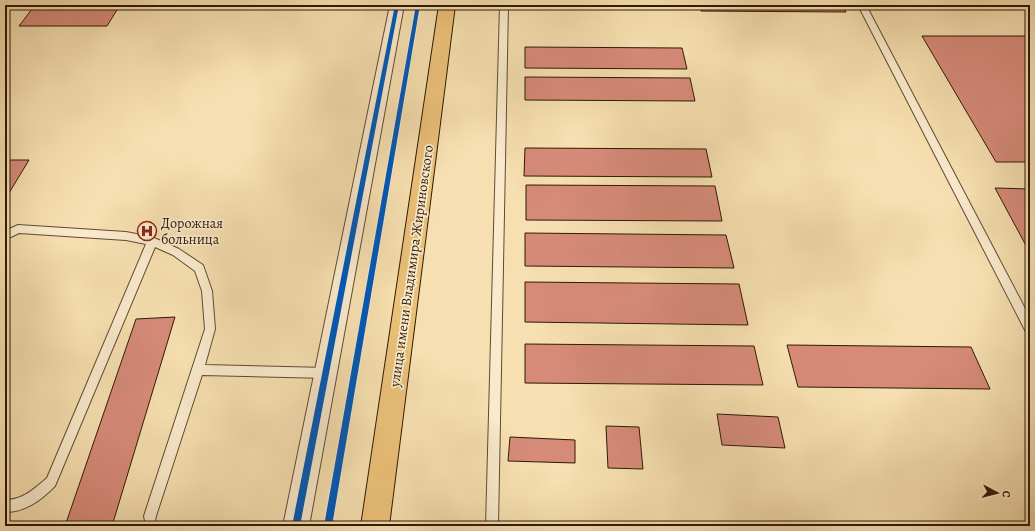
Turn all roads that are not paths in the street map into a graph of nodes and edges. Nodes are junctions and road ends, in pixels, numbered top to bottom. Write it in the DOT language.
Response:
graph roads {
  1 [pos="396,5"];
  2 [pos="447,5"];
  3 [pos="504,5"];
  4 [pos="862,5"];
  5 [pos="5,236"];
  6 [pos="152,241"];
  7 [pos="1030,329"];
  8 [pos="198,370"];
  9 [pos="327,373"];
  10 [pos="5,506"];
  11 [pos="150,516"];
  12 [pos="296,526"];
  13 [pos="375,526"];
  14 [pos="492,526"];
  1 -- 9 [label="street"];
  2 -- 13 [label="main road, улица имени Владимира Жириновского"];
  3 -- 14 [label="lane"];
  4 -- 7 [label="lane"];
  5 -- 6 [label="lane"];
  6 -- 8 [label="lane"];
  6 -- 10 [label="lane"];
  8 -- 9 [label="lane"];
  8 -- 11 [label="lane"];
  9 -- 12 [label="street"];
}
